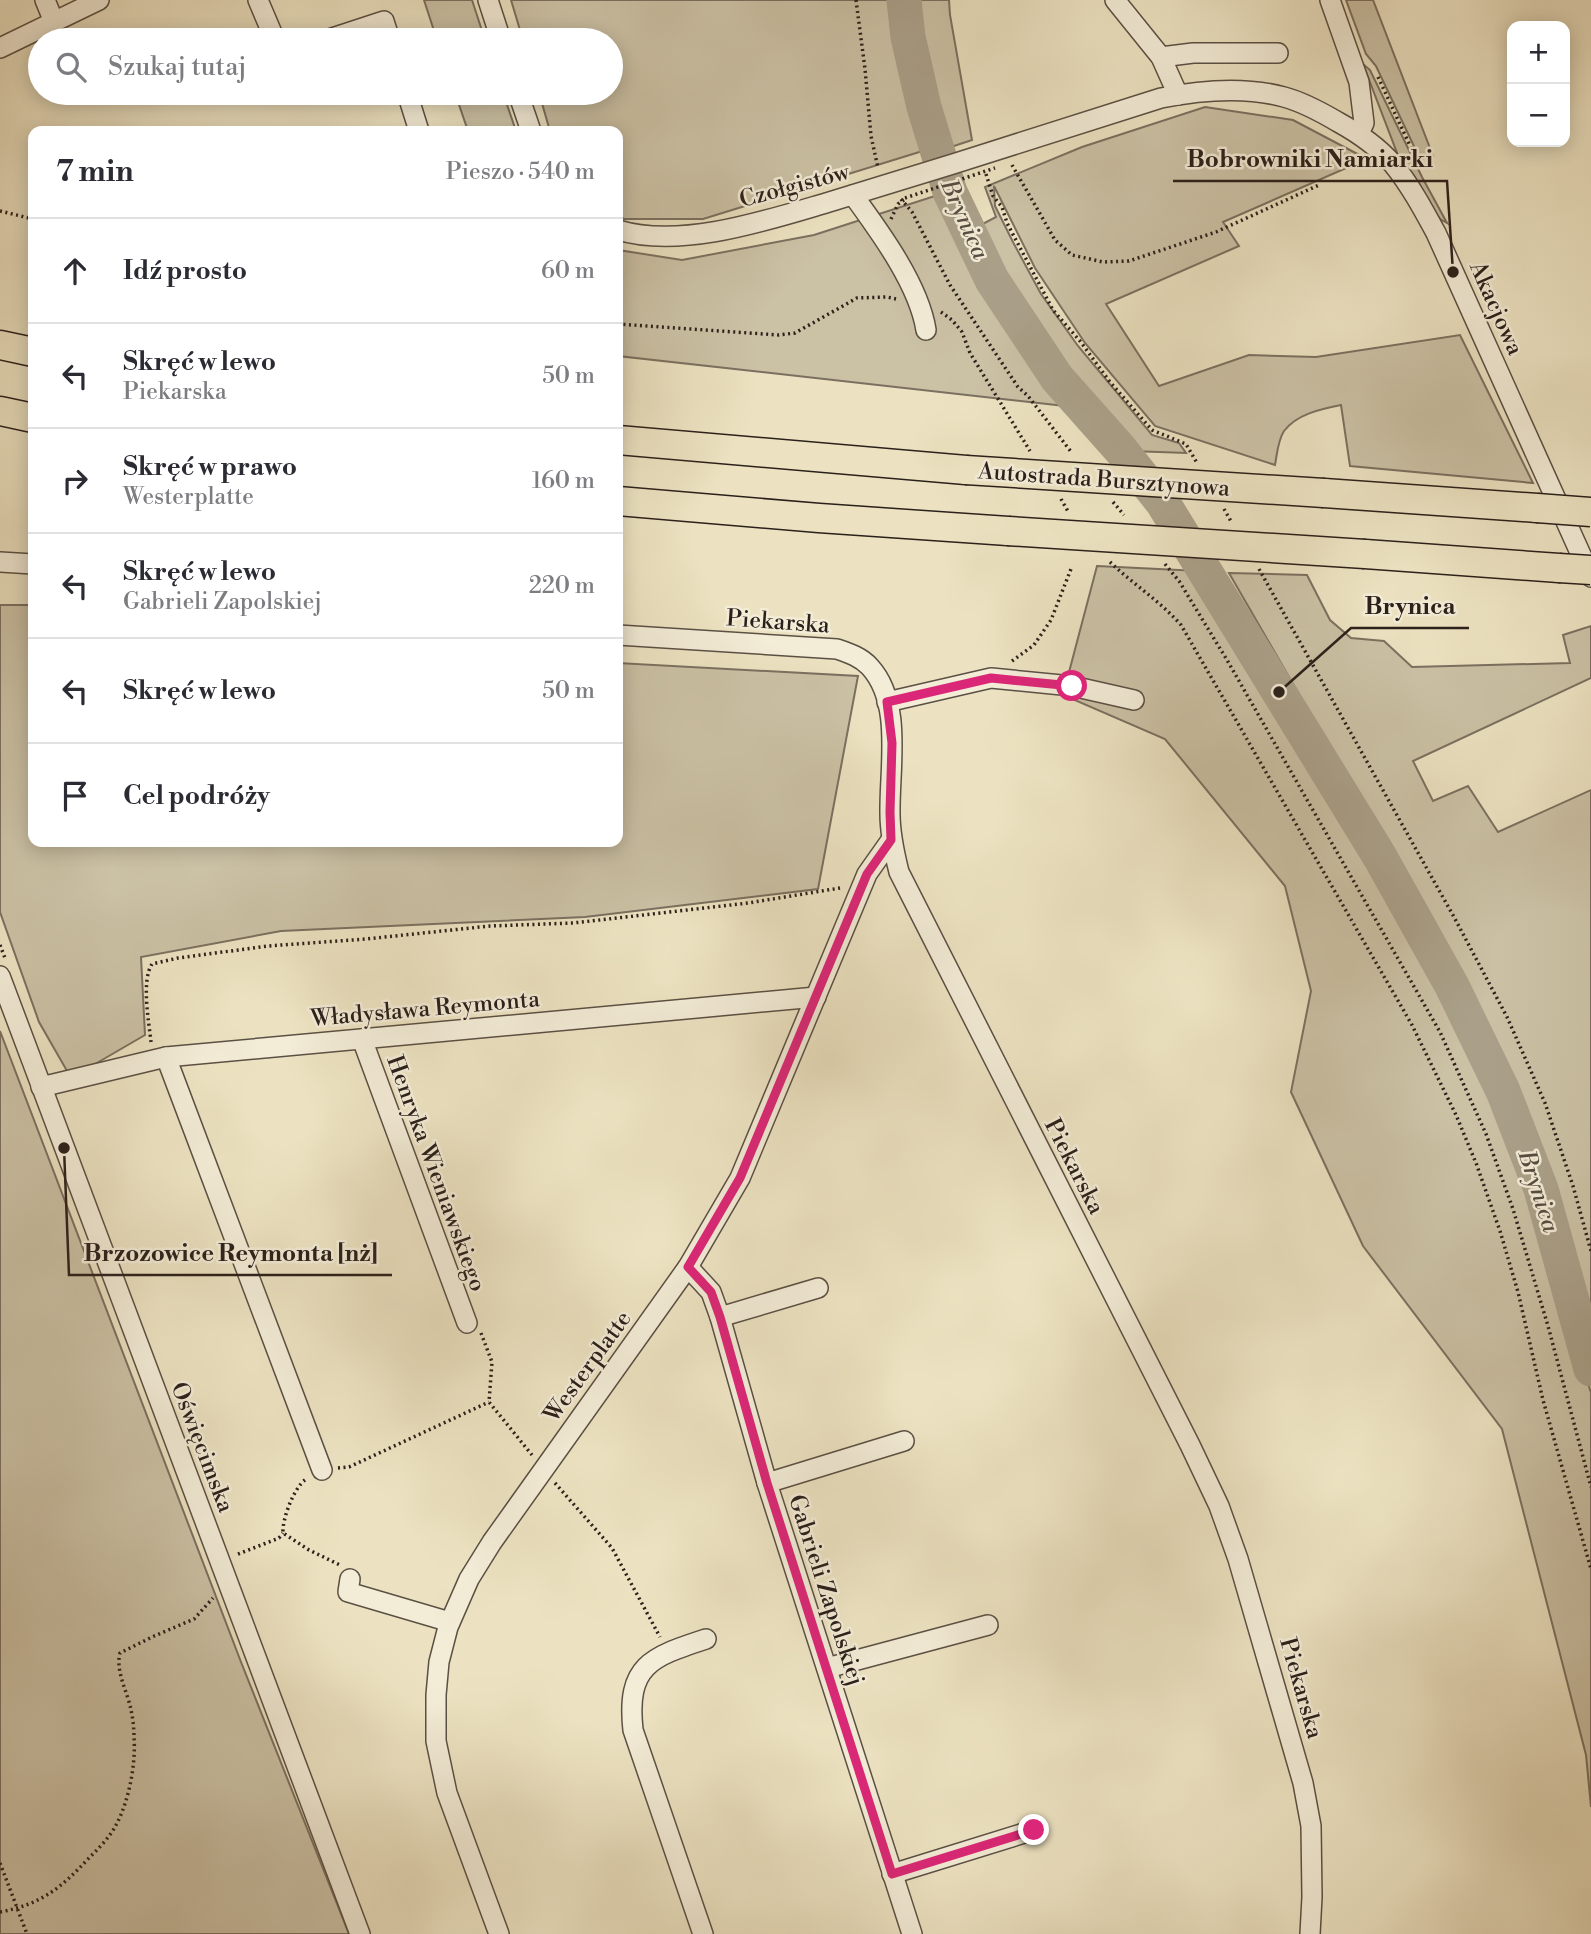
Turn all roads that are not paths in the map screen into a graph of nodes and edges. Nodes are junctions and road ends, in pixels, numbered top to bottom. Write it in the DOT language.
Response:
graph roads {
  1 [pos="45,0"];
  2 [pos="99,0"];
  3 [pos="258,0"];
  4 [pos="488,0"];
  5 [pos="1115,0"];
  6 [pos="1330,0"];
  7 [pos="54,22"];
  8 [pos="42,28"];
  9 [pos="270,28"];
  10 [pos="363,28"];
  11 [pos="386,28"];
  12 [pos="497,28"];
  13 [pos="28,35"];
  14 [pos="0,48"];
  15 [pos="1278,53"];
  16 [pos="1161,57"];
  17 [pos="1178,95"];
  18 [pos="411,105"];
  19 [pos="522,105"];
  20 [pos="417,126"];
  21 [pos="529,126"];
  22 [pos="1359,134"];
  23 [pos="979,156"];
  24 [pos="853,195"];
  25 [pos="623,231"];
  26 [pos="926,330"];
  27 [pos="0,345"];
  28 [pos="28,351"];
  29 [pos="0,411"];
  30 [pos="28,417"];
  31 [pos="623,440"];
  32 [pos="623,501"];
  33 [pos="1591,512"];
  34 [pos="0,562"];
  35 [pos="28,564"];
  36 [pos="1591,570"];
  37 [pos="1591,577"];
  38 [pos="623,635"];
  39 [pos="1134,700"];
  40 [pos="887,702"];
  41 [pos="891,840"];
  42 [pos="0,976"];
  43 [pos="816,997"];
  44 [pos="362,1039"];
  45 [pos="159,1058"];
  46 [pos="41,1087"];
  47 [pos="688,1267"];
  48 [pos="818,1288"];
  49 [pos="720,1317"];
  50 [pos="467,1323"];
  51 [pos="904,1441"];
  52 [pos="322,1470"];
  53 [pos="767,1483"];
  54 [pos="350,1579"];
  55 [pos="450,1622"];
  56 [pos="988,1625"];
  57 [pos="706,1639"];
  58 [pos="827,1668"];
  59 [pos="1034,1830"];
  60 [pos="892,1874"];
  61 [pos="360,1934"];
  62 [pos="499,1934"];
  63 [pos="703,1934"];
  64 [pos="912,1934"];
  65 [pos="1310,1934"];
  1 -- 7 [label="street"];
  2 -- 7 [label="street"];
  3 -- 9 [label="street"];
  4 -- 12 [label="street"];
  5 -- 16 [label="street"];
  6 -- 22 [label="street"];
  7 -- 8 [label="street"];
  10 -- 11 [label="street"];
  13 -- 14 [label="street"];
  15 -- 16 [label="street"];
  16 -- 17 [label="street"];
  17 -- 22 [label="street, Akacjowa"];
  17 -- 23 [label="street, Akacjowa"];
  18 -- 20 [label="street"];
  19 -- 21 [label="street"];
  22 -- 37 [label="street, Akacjowa"];
  23 -- 24 [label="street, Czołgistów"];
  24 -- 25 [label="street, Czołgistów"];
  24 -- 26 [label="street"];
  27 -- 28 [label="highway"];
  29 -- 30 [label="highway"];
  31 -- 33 [label="highway, Autostrada Bursztynowa, bridge"];
  32 -- 36 [label="highway, bridge"];
  34 -- 35 [label="street"];
  38 -- 40 [label="street, Piekarska"];
  39 -- 40 [label="street"];
  40 -- 41 [label="street, Piekarska"];
  41 -- 43 [label="street, Westerplatte"];
  41 -- 65 [label="street, Piekarska"];
  42 -- 46 [label="street, Oświęcimska"];
  43 -- 44 [label="street, Władysława Reymonta"];
  43 -- 47 [label="street, Westerplatte"];
  44 -- 45 [label="street, Władysława Reymonta"];
  44 -- 50 [label="street, Henryka Wieniawskiego"];
  45 -- 46 [label="street, Władysława Reymonta"];
  45 -- 52 [label="street"];
  46 -- 61 [label="street, Oświęcimska"];
  47 -- 49 [label="street, Gabrieli Zapolskiej"];
  47 -- 55 [label="street, Westerplatte"];
  48 -- 49 [label="street"];
  49 -- 53 [label="street, Gabrieli Zapolskiej"];
  51 -- 53 [label="street"];
  53 -- 58 [label="street, Gabrieli Zapolskiej"];
  54 -- 55 [label="street"];
  55 -- 62 [label="street, Westerplatte"];
  56 -- 58 [label="street"];
  57 -- 63 [label="street"];
  58 -- 60 [label="street, Gabrieli Zapolskiej"];
  59 -- 60 [label="street"];
  60 -- 64 [label="street, Gabrieli Zapolskiej"];
}
